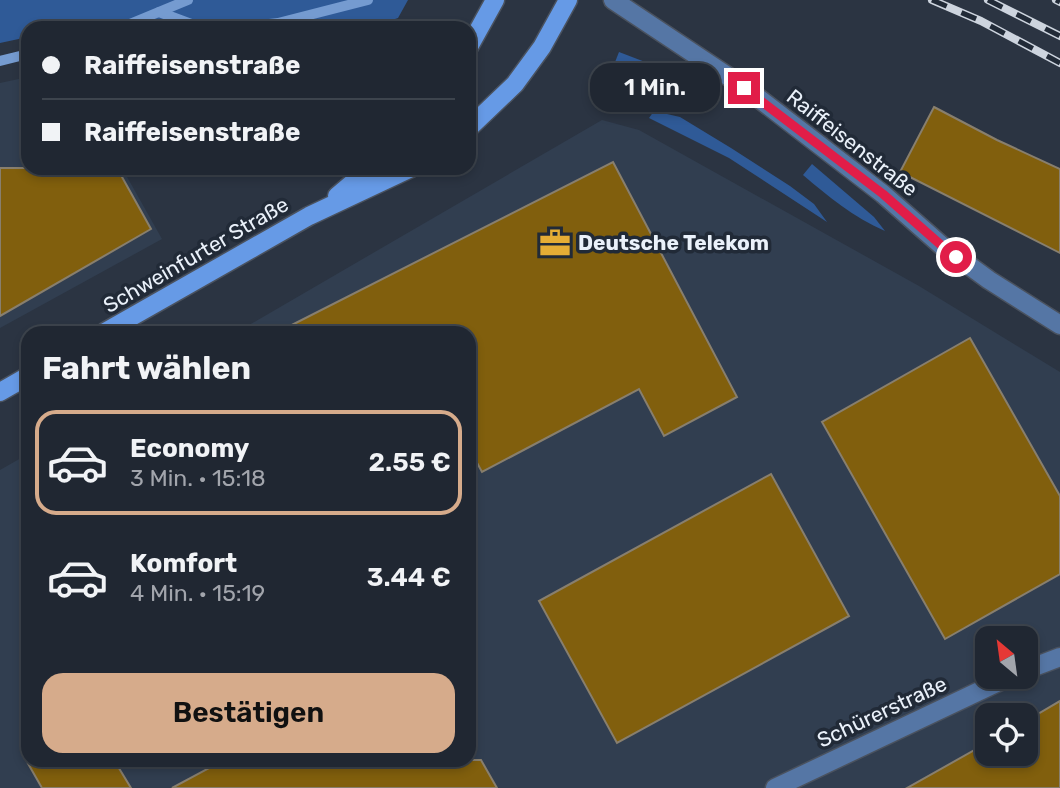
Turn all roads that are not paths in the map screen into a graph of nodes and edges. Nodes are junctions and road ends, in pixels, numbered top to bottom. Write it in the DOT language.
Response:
graph roads {
  1 [pos="495,0"];
  2 [pos="568,0"];
  3 [pos="612,0"];
  4 [pos="476,34"];
  5 [pos="476,121"];
  6 [pos="362,175"];
  7 [pos="396,175"];
  8 [pos="309,216"];
  9 [pos="1060,325"];
  10 [pos="116,326"];
  11 [pos="21,380"];
  12 [pos="0,392"];
  13 [pos="1060,657"];
  14 [pos="1038,665"];
  15 [pos="982,690"];
  16 [pos="775,788"];
  1 -- 4 [label="main road"];
  2 -- 5 [label="main road"];
  3 -- 9 [label="street, Raiffeisenstraße"];
  6 -- 8 [label="main road, Schweinfurter Straße"];
  7 -- 8 [label="main road, Schweinfurter Straße"];
  8 -- 10 [label="main road, Schweinfurter Straße"];
  11 -- 12 [label="main road"];
  13 -- 14 [label="street"];
  15 -- 16 [label="street, Schürerstraße"];
}
